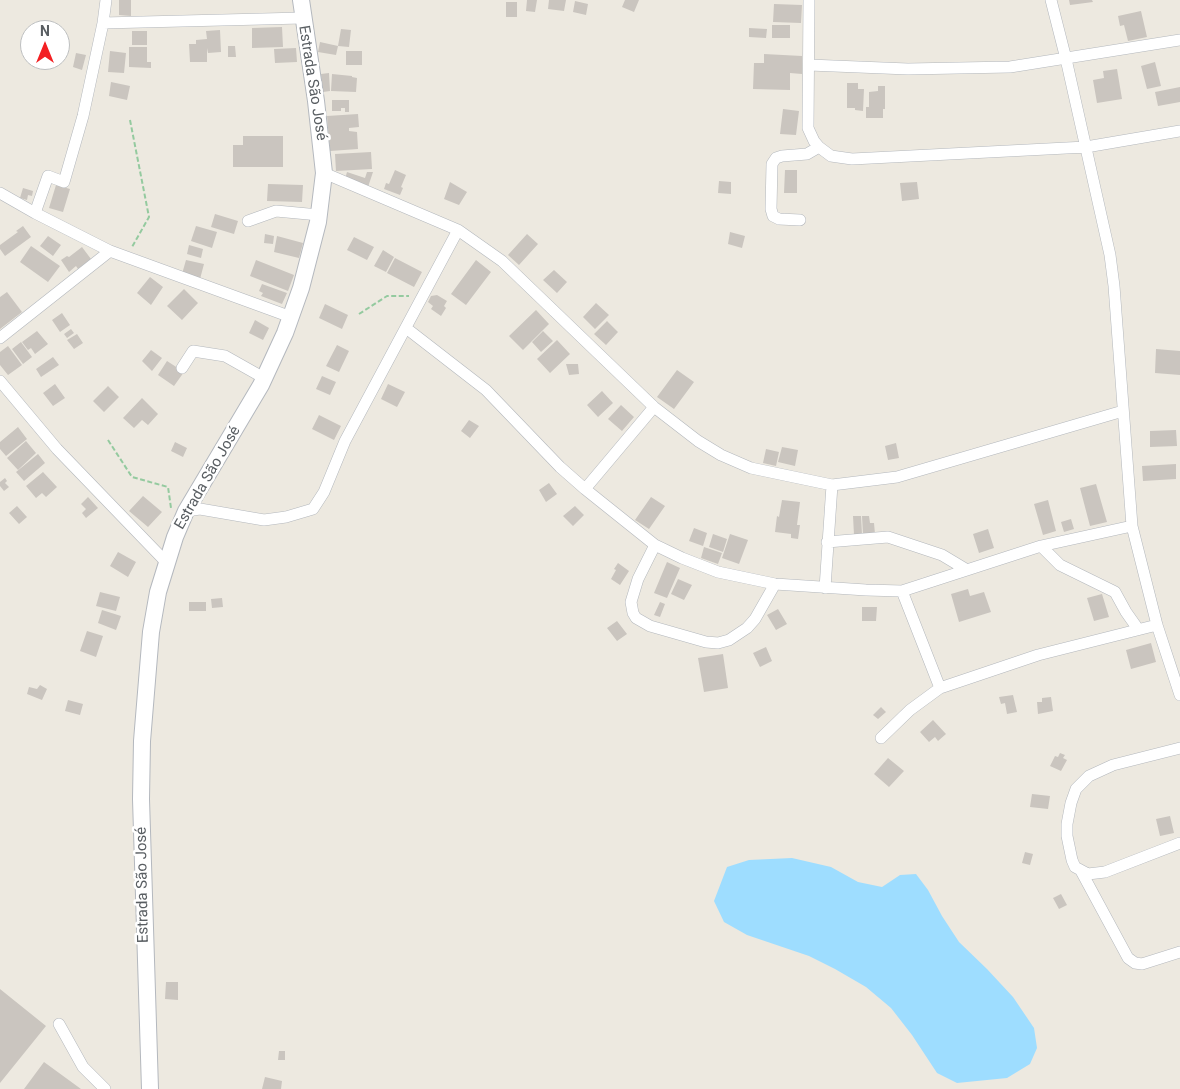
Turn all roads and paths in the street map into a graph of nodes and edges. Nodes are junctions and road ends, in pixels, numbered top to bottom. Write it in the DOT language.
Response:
graph roads {
  1 [pos="106,0"];
  2 [pos="301,0"];
  3 [pos="809,0"];
  4 [pos="1051,0"];
  5 [pos="302,18"];
  6 [pos="102,23"];
  7 [pos="1180,40"];
  8 [pos="1066,59"];
  9 [pos="809,65"];
  10 [pos="130,120"];
  11 [pos="1180,131"];
  12 [pos="818,147"];
  13 [pos="1086,147"];
  14 [pos="324,174"];
  15 [pos="0,192"];
  16 [pos="35,213"];
  17 [pos="319,215"];
  18 [pos="800,220"];
  19 [pos="248,221"];
  20 [pos="458,230"];
  21 [pos="110,251"];
  22 [pos="126,257"];
  23 [pos="421,300"];
  24 [pos="360,314"];
  25 [pos="291,317"];
  26 [pos="406,328"];
  27 [pos="0,338"];
  28 [pos="182,368"];
  29 [pos="264,378"];
  30 [pos="0,381"];
  31 [pos="654,407"];
  32 [pos="1123,411"];
  33 [pos="108,440"];
  34 [pos="832,486"];
  35 [pos="585,490"];
  36 [pos="179,512"];
  37 [pos="1132,526"];
  38 [pos="827,542"];
  39 [pos="655,545"];
  40 [pos="1041,546"];
  41 [pos="166,562"];
  42 [pos="967,570"];
  43 [pos="775,584"];
  44 [pos="825,588"];
  45 [pos="902,591"];
  46 [pos="1157,625"];
  47 [pos="1138,629"];
  48 [pos="940,688"];
  49 [pos="1180,695"];
  50 [pos="882,738"];
  51 [pos="1180,748"];
  52 [pos="1180,843"];
  53 [pos="1081,871"];
  54 [pos="1180,952"];
  55 [pos="59,1024"];
  56 [pos="105,1089"];
  57 [pos="150,1089"];
  1 -- 6 [label="street"];
  2 -- 5 [label="street, Estrada São José"];
  3 -- 9 [label="street"];
  4 -- 8 [label="street"];
  5 -- 6 [label="street"];
  5 -- 14 [label="street, Estrada São José"];
  6 -- 16 [label="street"];
  7 -- 8 [label="street"];
  8 -- 9 [label="street"];
  8 -- 13 [label="street"];
  9 -- 12 [label="street"];
  10 -- 22 [label="path"];
  11 -- 13 [label="street"];
  12 -- 13 [label="street"];
  12 -- 18 [label="street"];
  13 -- 32 [label="street"];
  14 -- 17 [label="street, Estrada São José"];
  14 -- 20 [label="street"];
  15 -- 16 [label="street"];
  16 -- 21 [label="street"];
  17 -- 19 [label="street"];
  17 -- 25 [label="street, Estrada São José"];
  20 -- 23 [label="street"];
  20 -- 31 [label="street"];
  21 -- 22 [label="street"];
  21 -- 27 [label="street"];
  22 -- 25 [label="street"];
  23 -- 24 [label="path"];
  23 -- 26 [label="street"];
  25 -- 29 [label="street, Estrada São José"];
  26 -- 35 [label="street"];
  26 -- 36 [label="street"];
  28 -- 29 [label="street"];
  29 -- 36 [label="street, Estrada São José"];
  30 -- 41 [label="street"];
  31 -- 34 [label="street"];
  31 -- 35 [label="street"];
  32 -- 34 [label="street"];
  32 -- 37 [label="street"];
  33 -- 36 [label="path"];
  34 -- 38 [label="street"];
  35 -- 39 [label="street"];
  36 -- 41 [label="street, Estrada São José"];
  37 -- 40 [label="street"];
  37 -- 46 [label="street"];
  38 -- 42 [label="street"];
  38 -- 44 [label="street"];
  39 -- 43 [label="street"];
  39 -- 43 [label="street"];
  40 -- 42 [label="street"];
  40 -- 47 [label="street"];
  41 -- 57 [label="street, Estrada São José"];
  42 -- 45 [label="street"];
  43 -- 44 [label="street"];
  44 -- 45 [label="street"];
  45 -- 48 [label="street"];
  46 -- 47 [label="street"];
  46 -- 49 [label="street"];
  47 -- 48 [label="street"];
  48 -- 50 [label="street"];
  51 -- 53 [label="street"];
  52 -- 53 [label="street"];
  53 -- 54 [label="street"];
  55 -- 56 [label="street"];
}
